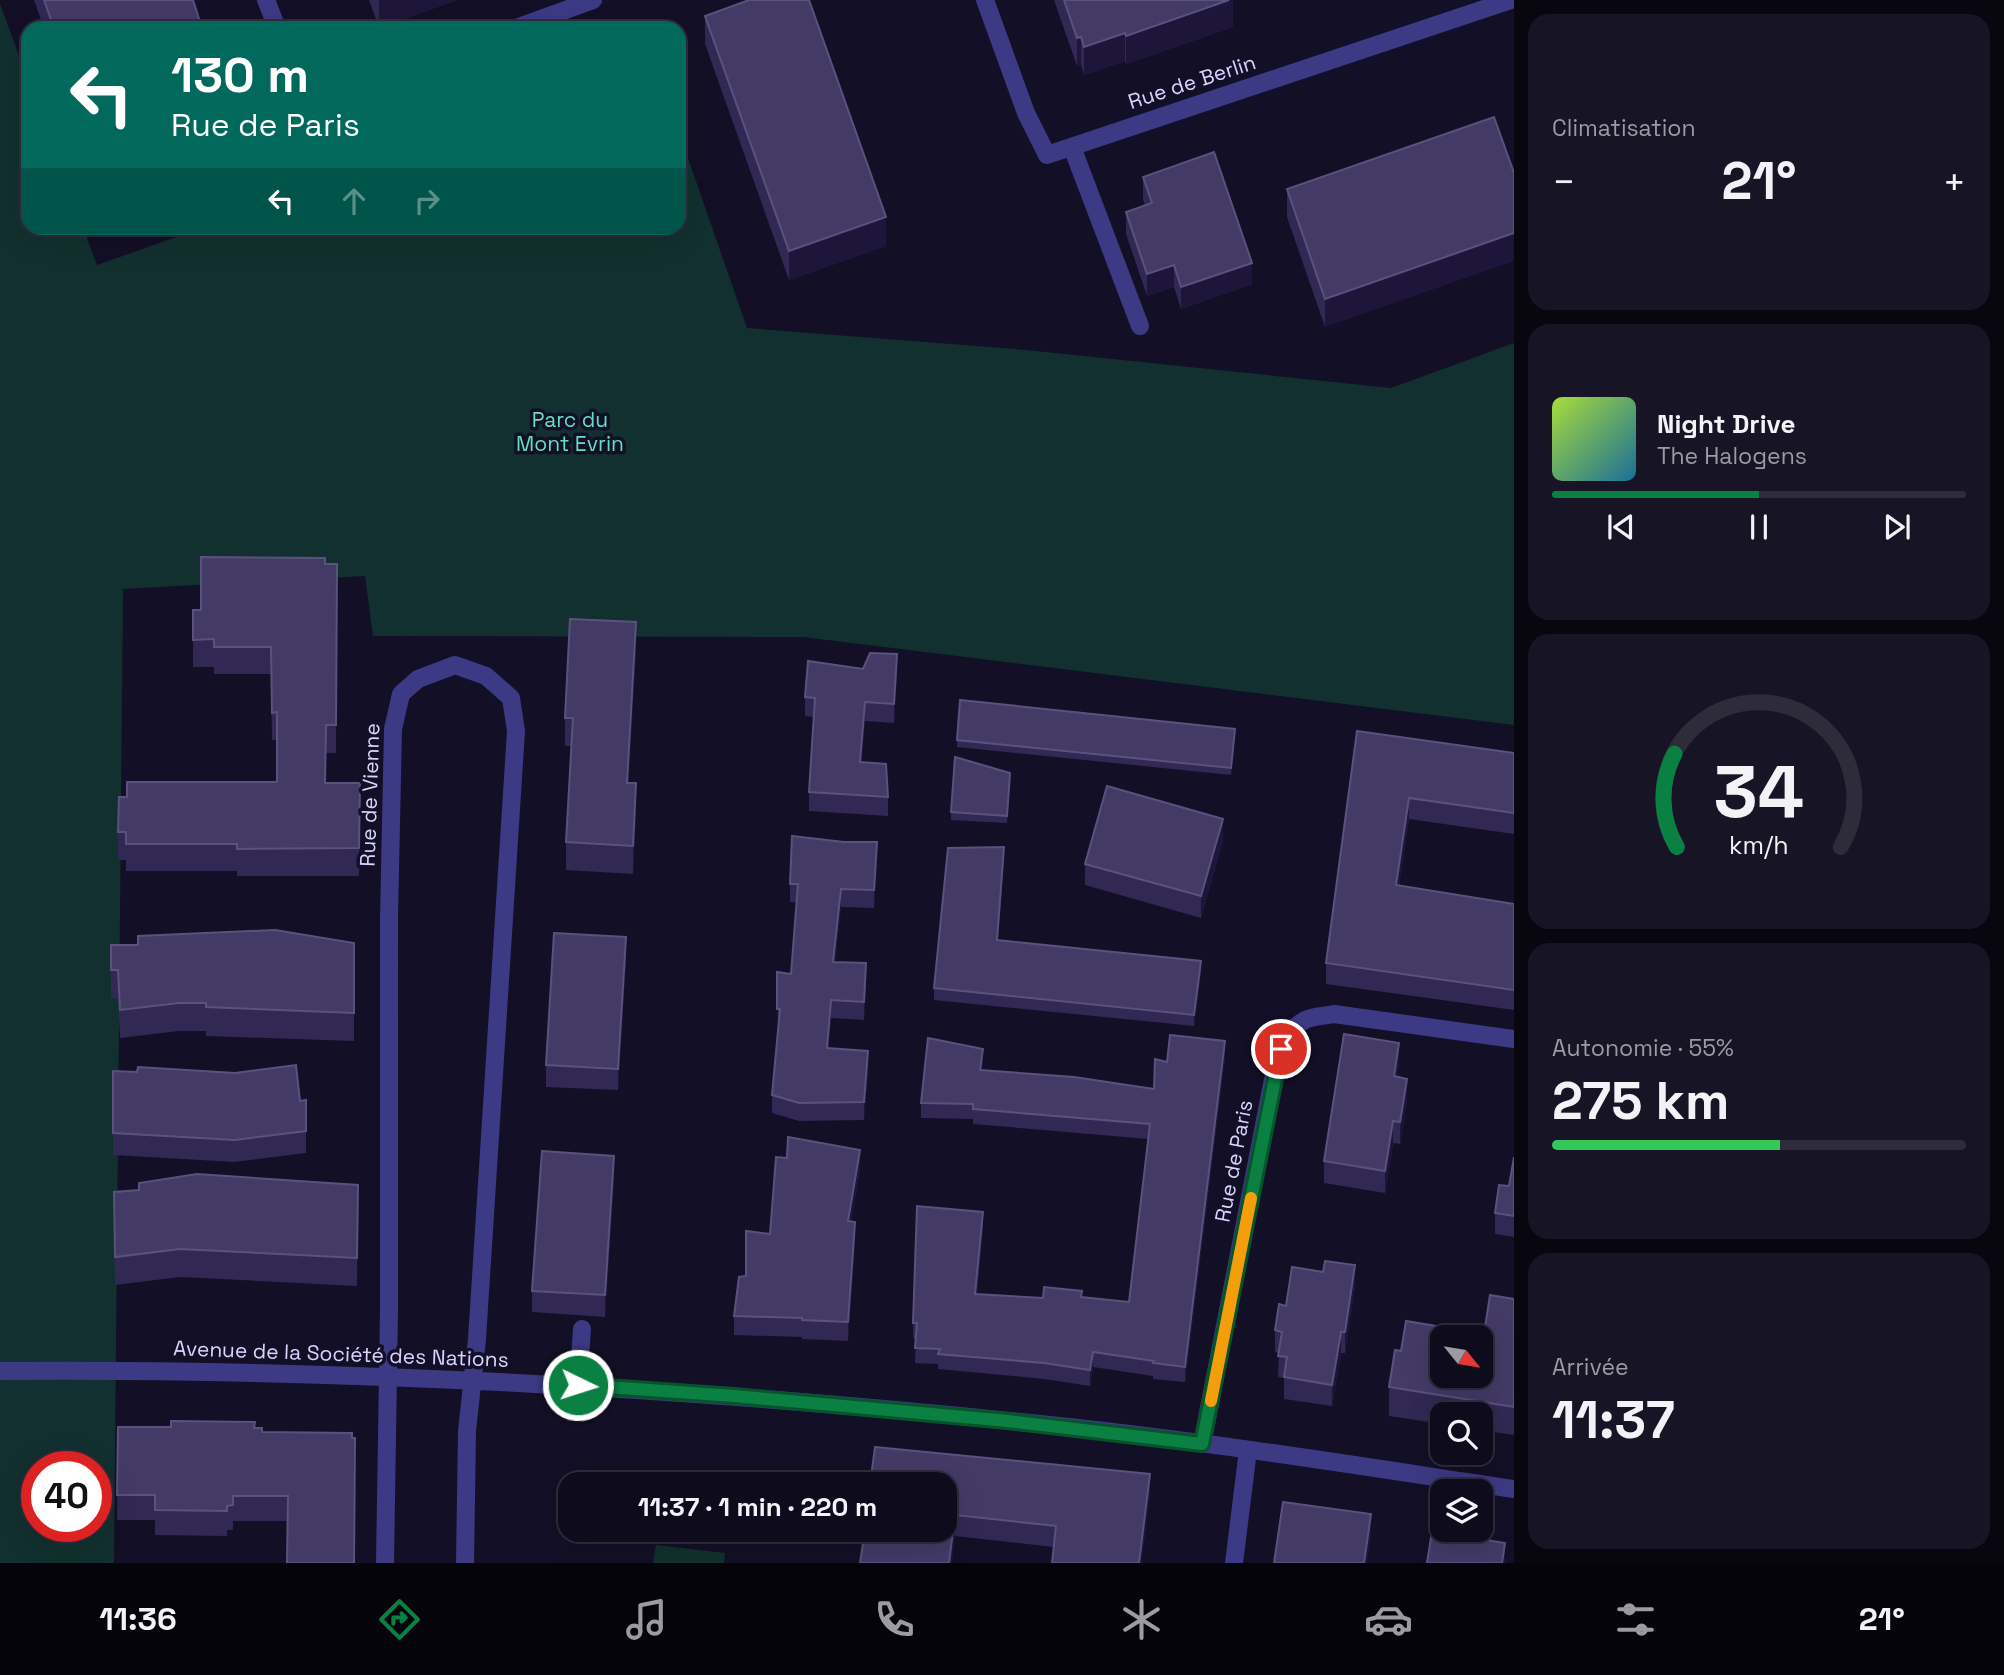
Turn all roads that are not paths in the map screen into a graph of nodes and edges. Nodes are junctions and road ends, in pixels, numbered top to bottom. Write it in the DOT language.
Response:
graph roads {
  1 [pos="267,0"];
  2 [pos="593,0"];
  3 [pos="985,0"];
  4 [pos="1511,0"];
  5 [pos="274,21"];
  6 [pos="535,21"];
  7 [pos="1072,147"];
  8 [pos="1140,326"];
  9 [pos="1514,1039"];
  10 [pos="582,1329"];
  11 [pos="0,1371"];
  12 [pos="387,1376"];
  13 [pos="471,1380"];
  14 [pos="578,1385"];
  15 [pos="1202,1444"];
  16 [pos="1248,1450"];
  17 [pos="1514,1489"];
  18 [pos="385,1563"];
  19 [pos="465,1563"];
  20 [pos="1234,1563"];
  1 -- 5 [label="street"];
  2 -- 6 [label="street"];
  3 -- 7 [label="street, Rue de Berlin"];
  4 -- 7 [label="street, Rue de Berlin"];
  7 -- 8 [label="street"];
  9 -- 15 [label="street, Rue de Paris"];
  10 -- 14 [label="street"];
  11 -- 12 [label="street, Avenue de la Société des Nations"];
  12 -- 13 [label="street, Avenue de la Société des Nations"];
  12 -- 13 [label="street, Rue de Vienne"];
  12 -- 18 [label="street, Rue de Vienne"];
  13 -- 14 [label="street, Avenue de la Société des Nations"];
  13 -- 19 [label="street, Rue de Vienne"];
  14 -- 15 [label="street, Avenue de la Société des Nations"];
  15 -- 16 [label="street, Avenue de la Société des Nations"];
  16 -- 17 [label="street, Avenue de la Société des Nations"];
  16 -- 20 [label="street"];
}
